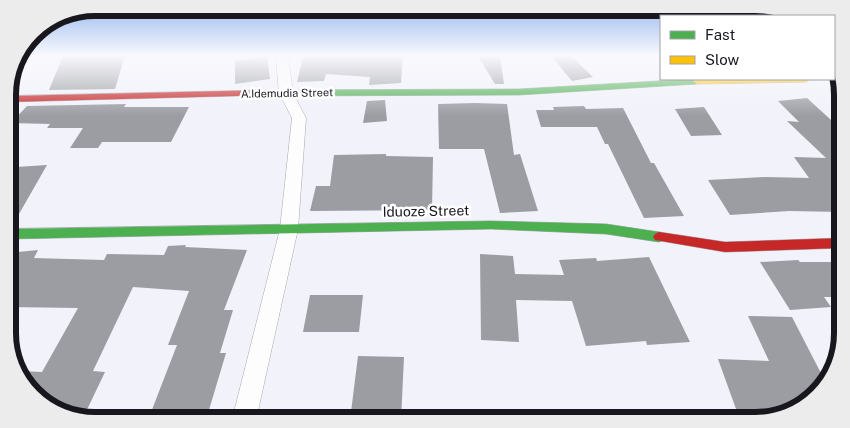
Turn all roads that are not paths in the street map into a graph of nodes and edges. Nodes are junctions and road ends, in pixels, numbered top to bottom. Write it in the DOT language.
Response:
graph roads {
  1 [pos="284,76"];
  2 [pos="719,80"];
  3 [pos="286,93"];
  4 [pos="16,99"];
  5 [pos="289,228"];
  6 [pos="16,234"];
  7 [pos="834,243"];
  8 [pos="246,412"];
  1 -- 3 [label="street"];
  2 -- 3 [label="street, A.Idemudia Street"];
  3 -- 4 [label="street, A.Idemudia Street"];
  3 -- 5 [label="street"];
  5 -- 6 [label="street, Iduoze Street"];
  5 -- 7 [label="street, Iduoze Street"];
  5 -- 8 [label="street"];
}
